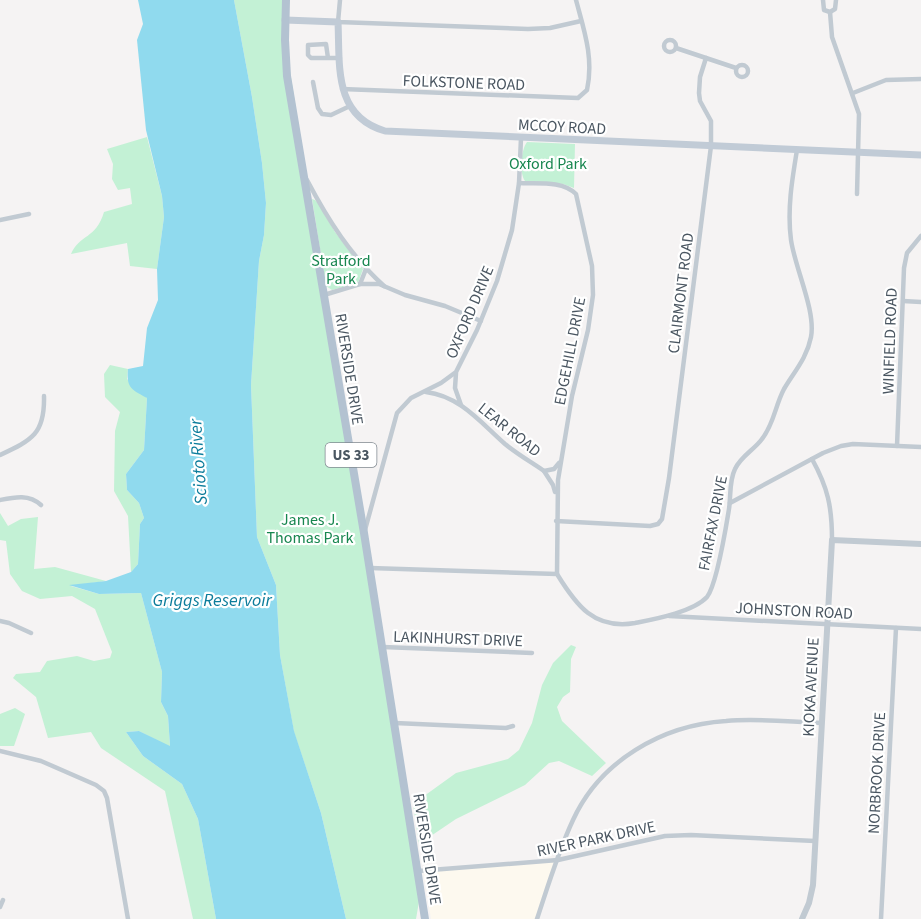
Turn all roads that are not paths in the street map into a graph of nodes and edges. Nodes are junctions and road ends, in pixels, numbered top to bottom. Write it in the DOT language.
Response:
graph roads {
  1 [pos="286,0"];
  2 [pos="340,0"];
  3 [pos="576,0"];
  4 [pos="823,0"];
  5 [pos="836,0"];
  6 [pos="830,12"];
  7 [pos="285,20"];
  8 [pos="581,21"];
  9 [pos="338,22"];
  10 [pos="676,48"];
  11 [pos="328,58"];
  12 [pos="340,58"];
  13 [pos="706,58"];
  14 [pos="736,68"];
  15 [pos="921,80"];
  16 [pos="313,82"];
  17 [pos="342,89"];
  18 [pos="853,93"];
  19 [pos="350,106"];
  20 [pos="521,138"];
  21 [pos="711,146"];
  22 [pos="797,150"];
  23 [pos="859,152"];
  24 [pos="921,154"];
  25 [pos="304,175"];
  26 [pos="519,183"];
  27 [pos="857,194"];
  28 [pos="29,214"];
  29 [pos="0,220"];
  30 [pos="919,238"];
  31 [pos="366,269"];
  32 [pos="360,285"];
  33 [pos="384,286"];
  34 [pos="324,295"];
  35 [pos="903,301"];
  36 [pos="921,302"];
  37 [pos="481,321"];
  38 [pos="456,372"];
  39 [pos="423,392"];
  40 [pos="44,396"];
  41 [pos="461,405"];
  42 [pos="897,446"];
  43 [pos="921,447"];
  44 [pos="0,455"];
  45 [pos="812,459"];
  46 [pos="560,462"];
  47 [pos="544,471"];
  48 [pos="556,495"];
  49 [pos="0,500"];
  50 [pos="730,503"];
  51 [pos="41,505"];
  52 [pos="556,521"];
  53 [pos="364,533"];
  54 [pos="832,540"];
  55 [pos="921,544"];
  56 [pos="370,568"];
  57 [pos="557,574"];
  58 [pos="665,616"];
  59 [pos="0,621"];
  60 [pos="826,624"];
  61 [pos="896,628"];
  62 [pos="921,629"];
  63 [pos="31,633"];
  64 [pos="383,647"];
  65 [pos="532,653"];
  66 [pos="395,723"];
  67 [pos="822,723"];
  68 [pos="513,726"];
  69 [pos="0,751"];
  70 [pos="815,841"];
  71 [pos="558,860"];
  72 [pos="418,871"];
  73 [pos="3,900"];
  74 [pos="0,907"];
  75 [pos="128,919"];
  76 [pos="425,919"];
  77 [pos="537,919"];
  78 [pos="802,919"];
  79 [pos="881,919"];
  1 -- 7 [label="main road, RIVERSIDE DRIVE / US 33"];
  2 -- 9 [label="street"];
  3 -- 8 [label="street"];
  4 -- 6 [label="street"];
  5 -- 6 [label="street"];
  6 -- 18 [label="street"];
  7 -- 9 [label="main road"];
  7 -- 25 [label="main road, RIVERSIDE DRIVE / US 33"];
  8 -- 9 [label="street"];
  8 -- 17 [label="street, FOLKSTONE ROAD"];
  9 -- 12 [label="main road, MCCOY ROAD"];
  10 -- 13 [label="street"];
  11 -- 11 [label="street"];
  11 -- 12 [label="street"];
  12 -- 17 [label="main road, MCCOY ROAD"];
  13 -- 14 [label="street"];
  13 -- 21 [label="street, CLAIRMONT ROAD"];
  15 -- 18 [label="street"];
  16 -- 19 [label="street"];
  17 -- 19 [label="main road, MCCOY ROAD"];
  18 -- 23 [label="street"];
  19 -- 20 [label="main road, MCCOY ROAD"];
  20 -- 21 [label="main road, MCCOY ROAD"];
  20 -- 26 [label="street, OXFORD DRIVE"];
  21 -- 22 [label="main road, MCCOY ROAD"];
  21 -- 52 [label="street, CLAIRMONT ROAD"];
  22 -- 23 [label="main road, MCCOY ROAD"];
  22 -- 50 [label="street, FAIRFAX DRIVE"];
  23 -- 24 [label="main road, MCCOY ROAD"];
  23 -- 27 [label="street"];
  25 -- 31 [label="street"];
  25 -- 34 [label="main road, RIVERSIDE DRIVE / US 33"];
  26 -- 37 [label="street, OXFORD DRIVE"];
  26 -- 46 [label="street, EDGEHILL DRIVE"];
  28 -- 29 [label="street"];
  30 -- 35 [label="street, WINFIELD ROAD"];
  31 -- 32 [label="street"];
  31 -- 33 [label="street"];
  32 -- 33 [label="street"];
  32 -- 34 [label="street"];
  33 -- 37 [label="street"];
  34 -- 53 [label="main road, RIVERSIDE DRIVE / US 33"];
  35 -- 36 [label="street"];
  35 -- 42 [label="street, WINFIELD ROAD"];
  37 -- 38 [label="street, OXFORD DRIVE"];
  38 -- 39 [label="street, OXFORD DRIVE"];
  38 -- 41 [label="street, LEAR ROAD"];
  39 -- 41 [label="street, LEAR ROAD"];
  39 -- 53 [label="street, OXFORD DRIVE"];
  40 -- 44 [label="street"];
  41 -- 47 [label="street, LEAR ROAD"];
  42 -- 43 [label="street"];
  42 -- 45 [label="street"];
  45 -- 50 [label="street"];
  45 -- 54 [label="street, KIOKA AVENUE"];
  46 -- 47 [label="street, LEAR ROAD"];
  46 -- 48 [label="street, EDGEHILL DRIVE"];
  47 -- 48 [label="street, LEAR ROAD"];
  48 -- 52 [label="street, EDGEHILL DRIVE"];
  49 -- 51 [label="street"];
  50 -- 58 [label="street, FAIRFAX DRIVE"];
  52 -- 57 [label="street, EDGEHILL DRIVE"];
  53 -- 56 [label="main road, RIVERSIDE DRIVE / US 33"];
  54 -- 55 [label="street"];
  54 -- 60 [label="street, KIOKA AVENUE"];
  56 -- 57 [label="street"];
  56 -- 64 [label="main road, RIVERSIDE DRIVE / US 33"];
  57 -- 58 [label="street, FAIRFAX DRIVE"];
  58 -- 60 [label="street, JOHNSTON ROAD"];
  59 -- 63 [label="street"];
  60 -- 61 [label="street, JOHNSTON ROAD"];
  60 -- 67 [label="street, KIOKA AVENUE"];
  61 -- 62 [label="street, JOHNSTON ROAD"];
  61 -- 79 [label="street, NORBROOK DRIVE"];
  64 -- 65 [label="street, LAKINHURST DRIVE"];
  64 -- 66 [label="main road, RIVERSIDE DRIVE / US 33"];
  66 -- 68 [label="street"];
  66 -- 72 [label="main road, RIVERSIDE DRIVE / US 33"];
  67 -- 70 [label="street, KIOKA AVENUE"];
  67 -- 71 [label="street"];
  69 -- 75 [label="street"];
  70 -- 71 [label="street, RIVER PARK DRIVE"];
  70 -- 78 [label="street, KIOKA AVENUE"];
  71 -- 72 [label="street, RIVER PARK DRIVE"];
  71 -- 77 [label="street"];
  72 -- 76 [label="main road, RIVERSIDE DRIVE / US 33"];
  73 -- 74 [label="street"];
}
